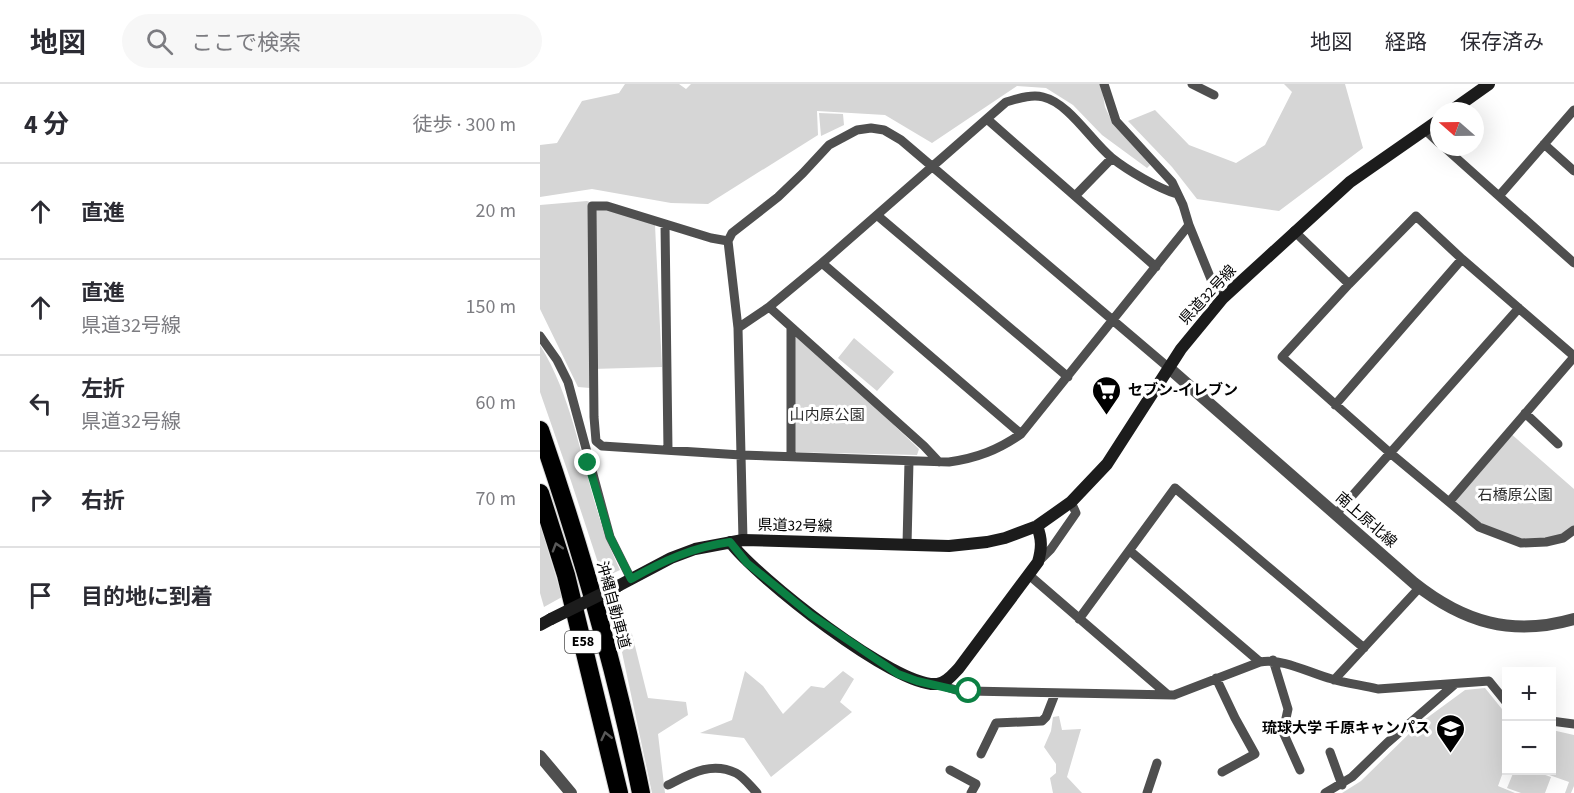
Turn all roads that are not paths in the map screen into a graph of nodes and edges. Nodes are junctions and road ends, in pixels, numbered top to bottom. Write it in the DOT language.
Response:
graph roads {
  1 [pos="1104,84"];
  2 [pos="1192,84"];
  3 [pos="1489,84"];
  4 [pos="1214,95"];
  5 [pos="1464,102"];
  6 [pos="1574,110"];
  7 [pos="987,119"];
  8 [pos="1430,126"];
  9 [pos="1425,130"];
  10 [pos="1430,135"];
  11 [pos="1544,144"];
  12 [pos="1454,156"];
  13 [pos="1112,158"];
  14 [pos="931,166"];
  15 [pos="1574,171"];
  16 [pos="1177,194"];
  17 [pos="1075,196"];
  18 [pos="1499,196"];
  19 [pos="878,216"];
  20 [pos="665,224"];
  21 [pos="1189,225"];
  22 [pos="1294,231"];
  23 [pos="728,241"];
  24 [pos="1462,259"];
  25 [pos="822,263"];
  26 [pos="1574,263"];
  27 [pos="1156,267"];
  28 [pos="1349,284"];
  29 [pos="1223,298"];
  30 [pos="769,307"];
  31 [pos="1519,308"];
  32 [pos="1113,321"];
  33 [pos="791,327"];
  34 [pos="738,328"];
  35 [pos="540,336"];
  36 [pos="1574,356"];
  37 [pos="1169,368"];
  38 [pos="1068,378"];
  39 [pos="1335,405"];
  40 [pos="1525,413"];
  41 [pos="594,417"];
  42 [pos="577,418"];
  43 [pos="540,430"];
  44 [pos="1021,434"];
  45 [pos="1558,444"];
  46 [pos="668,450"];
  47 [pos="1389,453"];
  48 [pos="741,455"];
  49 [pos="791,456"];
  50 [pos="909,461"];
  51 [pos="939,462"];
  52 [pos="540,493"];
  53 [pos="1071,502"];
  54 [pos="1449,502"];
  55 [pos="1336,514"];
  56 [pos="1037,526"];
  57 [pos="1574,531"];
  58 [pos="743,540"];
  59 [pos="730,542"];
  60 [pos="907,545"];
  61 [pos="1130,551"];
  62 [pos="1038,562"];
  63 [pos="1029,575"];
  64 [pos="631,579"];
  65 [pos="1420,587"];
  66 [pos="1079,619"];
  67 [pos="1574,620"];
  68 [pos="543,622"];
  69 [pos="1364,648"];
  70 [pos="1273,660"];
  71 [pos="1260,662"];
  72 [pos="1216,678"];
  73 [pos="1334,680"];
  74 [pos="937,684"];
  75 [pos="1455,684"];
  76 [pos="1055,694"];
  77 [pos="1168,695"];
  78 [pos="1502,697"];
  79 [pos="1556,722"];
  80 [pos="1574,724"];
  81 [pos="1330,752"];
  82 [pos="981,754"];
  83 [pos="540,756"];
  84 [pos="1157,763"];
  85 [pos="950,770"];
  86 [pos="1300,770"];
  87 [pos="1221,772"];
  88 [pos="668,785"];
  89 [pos="1342,785"];
  90 [pos="571,793"];
  91 [pos="619,793"];
  92 [pos="641,793"];
  93 [pos="758,793"];
  94 [pos="971,793"];
  95 [pos="1147,793"];
  96 [pos="1325,793"];
  1 -- 16 [label="street"];
  2 -- 4 [label="street"];
  3 -- 5 [label="main road"];
  6 -- 11 [label="street"];
  7 -- 13 [label="street"];
  7 -- 14 [label="street"];
  7 -- 17 [label="street"];
  8 -- 9 [label="main road, 県道32号線"];
  9 -- 10 [label="street"];
  9 -- 22 [label="main road, 県道32号線"];
  11 -- 15 [label="street"];
  11 -- 18 [label="street"];
  12 -- 18 [label="street"];
  13 -- 16 [label="street"];
  13 -- 17 [label="street"];
  14 -- 19 [label="street"];
  14 -- 23 [label="street"];
  14 -- 32 [label="street"];
  16 -- 21 [label="street"];
  17 -- 27 [label="street"];
  18 -- 26 [label="street"];
  19 -- 25 [label="street"];
  19 -- 38 [label="street"];
  20 -- 23 [label="street"];
  20 -- 41 [label="street"];
  20 -- 46 [label="street"];
  21 -- 27 [label="street"];
  21 -- 29 [label="street"];
  22 -- 28 [label="street"];
  22 -- 29 [label="main road, 県道32号線"];
  23 -- 34 [label="street"];
  24 -- 28 [label="street"];
  24 -- 31 [label="street"];
  24 -- 39 [label="street"];
  25 -- 30 [label="street"];
  25 -- 44 [label="street"];
  27 -- 32 [label="street"];
  28 -- 39 [label="street"];
  29 -- 37 [label="main road, 県道32号線"];
  30 -- 33 [label="street"];
  30 -- 34 [label="street"];
  31 -- 36 [label="street"];
  31 -- 47 [label="street"];
  32 -- 37 [label="street"];
  32 -- 38 [label="street"];
  33 -- 49 [label="street"];
  33 -- 51 [label="street"];
  34 -- 48 [label="street"];
  35 -- 42 [label="street"];
  36 -- 40 [label="street"];
  37 -- 53 [label="main road, 県道32号線"];
  37 -- 55 [label="street, 南上原北線"];
  38 -- 44 [label="street"];
  39 -- 47 [label="street"];
  40 -- 45 [label="street"];
  40 -- 54 [label="street"];
  41 -- 42 [label="street"];
  41 -- 46 [label="street"];
  42 -- 64 [label="street"];
  43 -- 92 [label="highway, 沖縄自動車道 / E58"];
  44 -- 51 [label="street"];
  46 -- 48 [label="street"];
  47 -- 54 [label="street"];
  47 -- 55 [label="street"];
  48 -- 49 [label="street"];
  48 -- 58 [label="street"];
  49 -- 50 [label="street"];
  50 -- 51 [label="street"];
  50 -- 60 [label="street"];
  91 -- 52 [label="highway, E58, one-way"];
  53 -- 56 [label="main road, 県道32号線"];
  53 -- 62 [label="street"];
  54 -- 57 [label="street"];
  55 -- 65 [label="street, 南上原北線"];
  56 -- 60 [label="main road, 県道32号線"];
  56 -- 62 [label="main road"];
  58 -- 59 [label="main road, 県道32号線"];
  58 -- 60 [label="main road, 県道32号線"];
  59 -- 64 [label="main road, 県道32号線"];
  59 -- 74 [label="main road"];
  61 -- 66 [label="street"];
  61 -- 69 [label="street"];
  61 -- 71 [label="street"];
  62 -- 63 [label="main road"];
  63 -- 66 [label="street"];
  63 -- 74 [label="main road"];
  64 -- 68 [label="main road, 県道32号線, bridge"];
  65 -- 67 [label="street, 南上原北線"];
  65 -- 69 [label="street"];
  66 -- 77 [label="street"];
  69 -- 73 [label="street"];
  70 -- 71 [label="street"];
  70 -- 73 [label="street"];
  70 -- 86 [label="street"];
  71 -- 72 [label="street"];
  72 -- 77 [label="street"];
  72 -- 87 [label="street"];
  73 -- 75 [label="street"];
  74 -- 76 [label="street"];
  75 -- 78 [label="street"];
  75 -- 89 [label="street"];
  76 -- 77 [label="street"];
  76 -- 82 [label="street"];
  79 -- 80 [label="street"];
  81 -- 89 [label="street"];
  83 -- 90 [label="street"];
  84 -- 95 [label="street"];
  85 -- 94 [label="street"];
  88 -- 93 [label="street"];
  89 -- 96 [label="street"];
}
